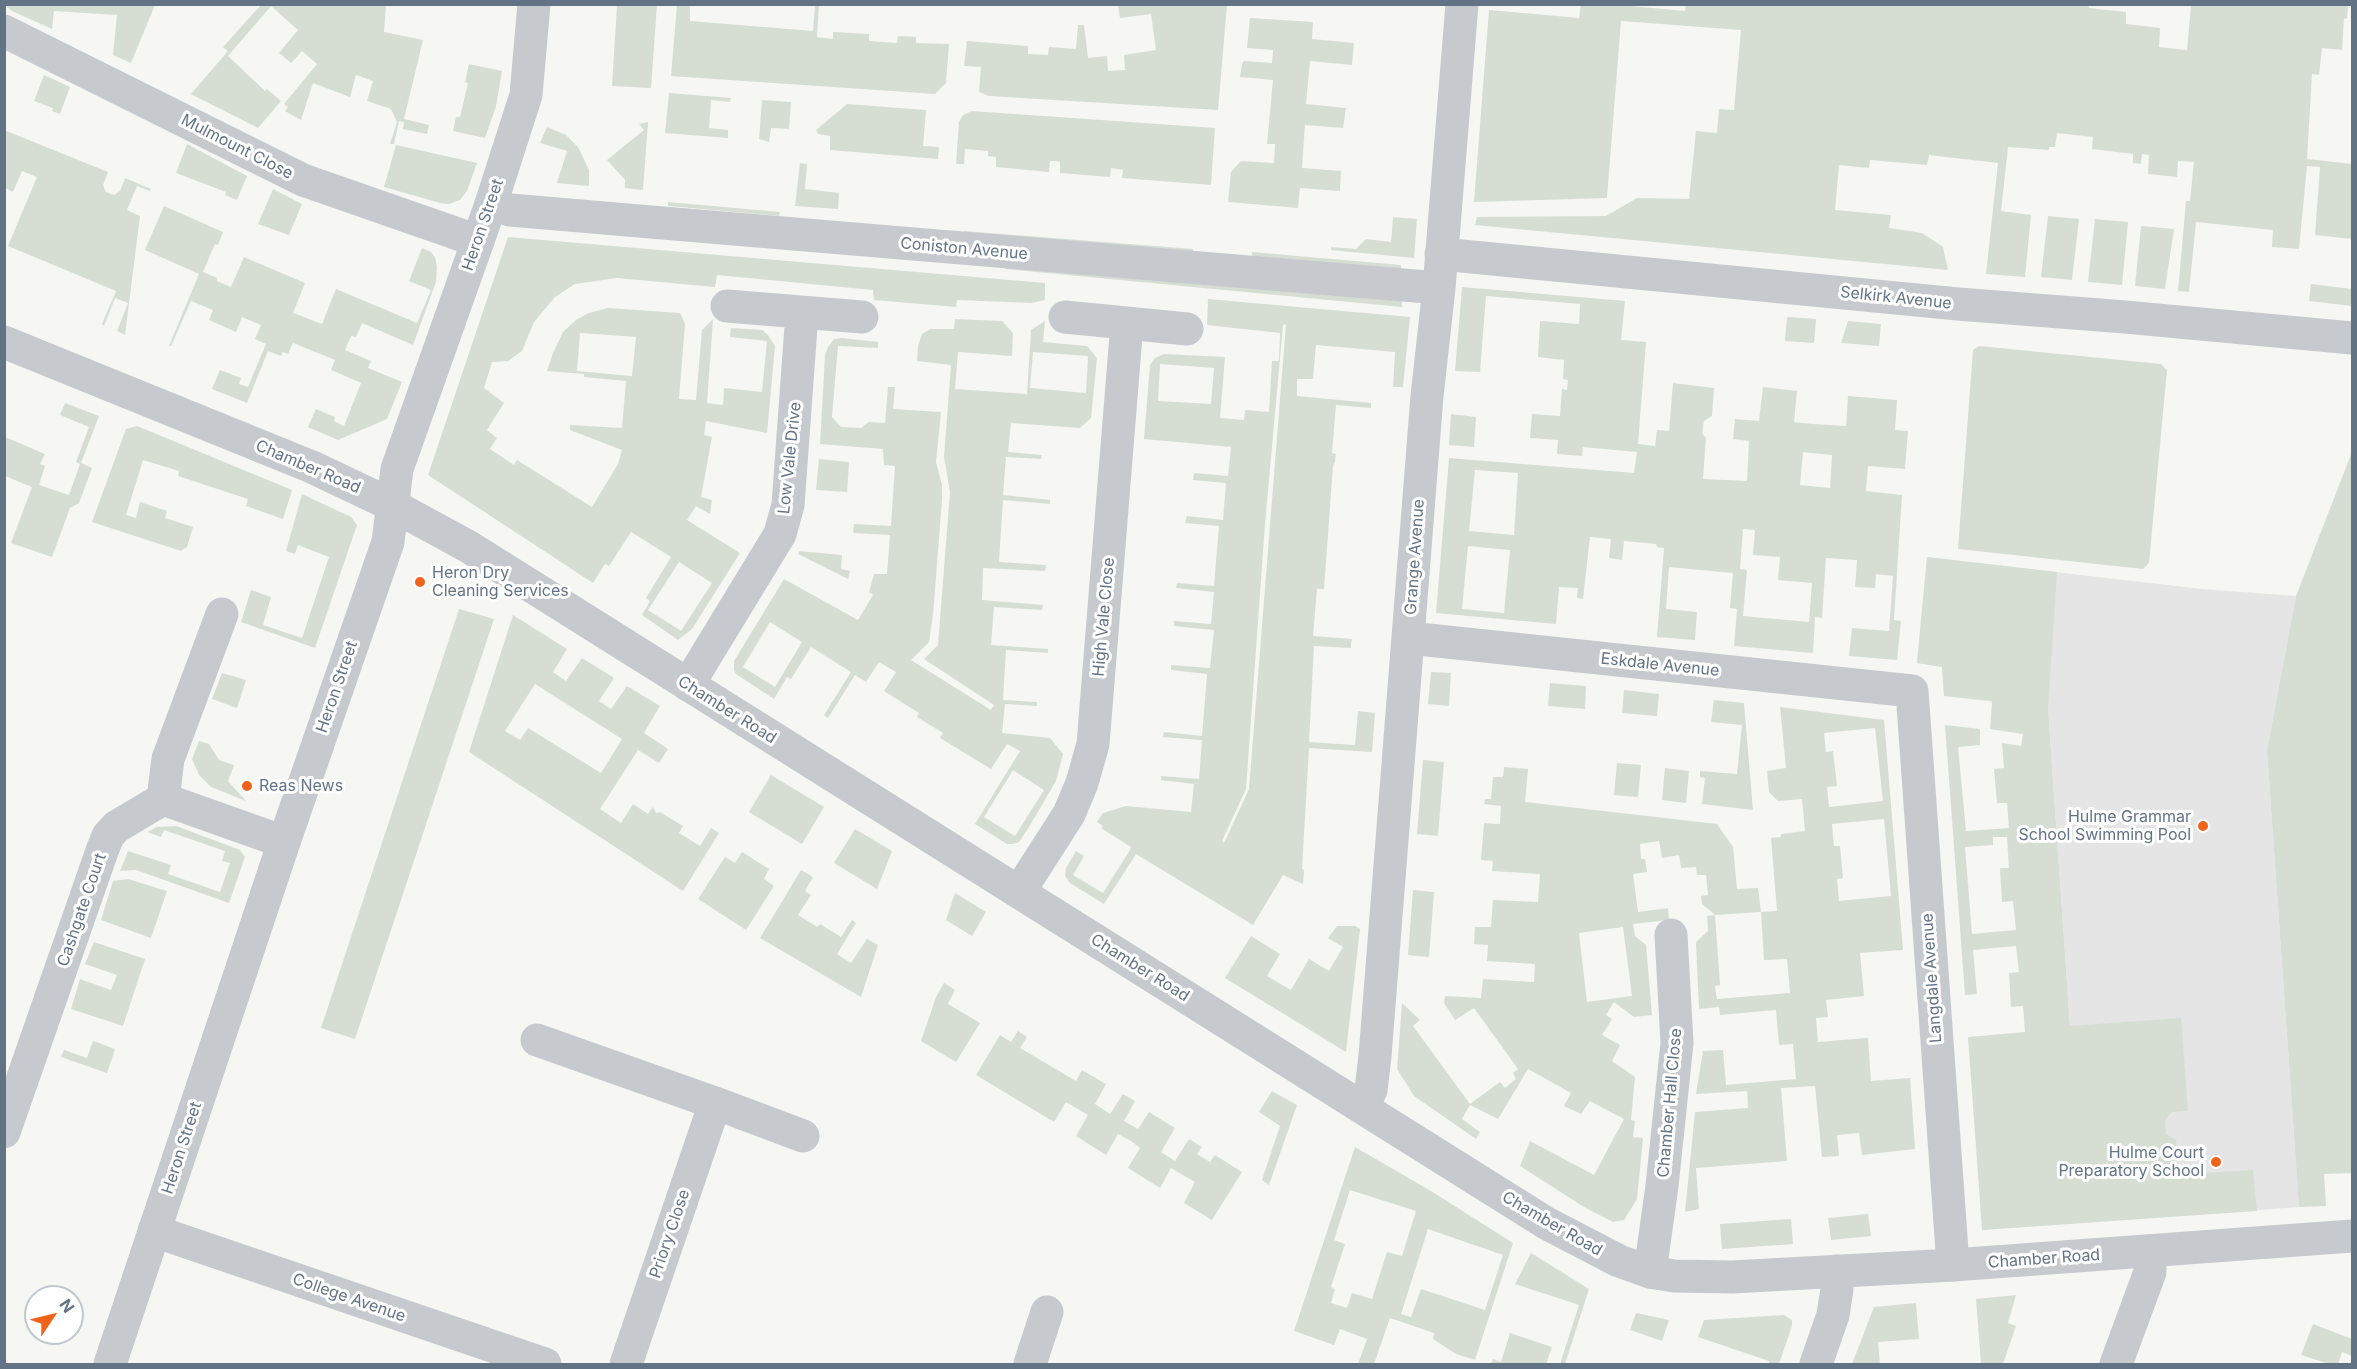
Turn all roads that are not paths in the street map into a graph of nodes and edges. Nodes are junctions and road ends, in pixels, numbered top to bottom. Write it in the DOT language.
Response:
graph roads {
  1 [pos="534,4"];
  2 [pos="1462,4"];
  3 [pos="4,31"];
  4 [pos="491,204"];
  5 [pos="478,241"];
  6 [pos="1441,254"];
  7 [pos="1438,288"];
  8 [pos="727,306"];
  9 [pos="802,313"];
  10 [pos="862,317"];
  11 [pos="1065,317"];
  12 [pos="1127,323"];
  13 [pos="1187,329"];
  14 [pos="2352,338"];
  15 [pos="4,342"];
  16 [pos="392,505"];
  17 [pos="222,614"];
  18 [pos="1409,638"];
  19 [pos="688,685"];
  20 [pos="1912,691"];
  21 [pos="163,799"];
  22 [pos="284,842"];
  23 [pos="1019,892"];
  24 [pos="1671,935"];
  25 [pos="537,1040"];
  26 [pos="715,1103"];
  27 [pos="1362,1107"];
  28 [pos="4,1132"];
  29 [pos="803,1136"];
  30 [pos="154,1231"];
  31 [pos="2352,1236"];
  32 [pos="2150,1251"];
  33 [pos="1953,1265"];
  34 [pos="1836,1271"];
  35 [pos="1650,1272"];
  36 [pos="1047,1312"];
  37 [pos="537,1363"];
  38 [pos="110,1365"];
  39 [pos="626,1365"];
  40 [pos="1030,1365"];
  41 [pos="1816,1365"];
  42 [pos="2116,1365"];
  1 -- 4 [label="street, Heron Street"];
  2 -- 6 [label="street, Grange Avenue"];
  3 -- 5 [label="street, Mulmount Close"];
  4 -- 5 [label="street, Heron Street"];
  4 -- 7 [label="street, Coniston Avenue"];
  5 -- 16 [label="street, Heron Street"];
  6 -- 7 [label="street, Grange Avenue"];
  6 -- 14 [label="street, Selkirk Avenue"];
  7 -- 18 [label="street, Grange Avenue"];
  8 -- 9 [label="street"];
  9 -- 10 [label="street"];
  9 -- 19 [label="street, Low Vale Drive"];
  11 -- 12 [label="street"];
  12 -- 13 [label="street"];
  12 -- 23 [label="street, High Vale Close"];
  15 -- 16 [label="street, Chamber Road"];
  16 -- 19 [label="street, Chamber Road"];
  16 -- 22 [label="street, Heron Street"];
  17 -- 21 [label="street"];
  18 -- 20 [label="street, Eskdale Avenue"];
  18 -- 27 [label="street, Grange Avenue"];
  19 -- 23 [label="street, Chamber Road"];
  20 -- 33 [label="street, Langdale Avenue"];
  21 -- 22 [label="street"];
  21 -- 28 [label="street, Cashgate Court"];
  22 -- 30 [label="street, Heron Street"];
  23 -- 27 [label="street, Chamber Road"];
  24 -- 35 [label="street, Chamber Hall Close"];
  25 -- 26 [label="street"];
  26 -- 29 [label="street"];
  26 -- 39 [label="street, Priory Close"];
  27 -- 35 [label="street, Chamber Road"];
  30 -- 37 [label="street, College Avenue"];
  30 -- 38 [label="street, Heron Street"];
  31 -- 32 [label="street, Chamber Road"];
  32 -- 33 [label="street, Chamber Road"];
  32 -- 42 [label="street"];
  33 -- 34 [label="street, Chamber Road"];
  34 -- 35 [label="street, Chamber Road"];
  34 -- 41 [label="street"];
  36 -- 40 [label="street"];
}
